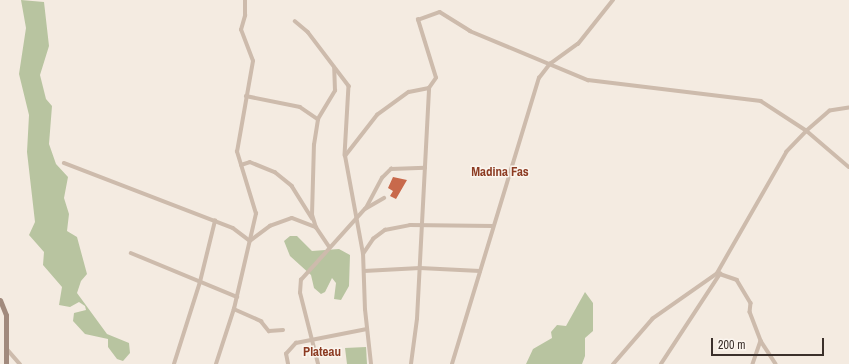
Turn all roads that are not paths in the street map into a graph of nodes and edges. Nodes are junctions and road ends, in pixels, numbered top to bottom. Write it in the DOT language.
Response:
graph roads {
  1 [pos="245,0"];
  2 [pos="613,0"];
  3 [pos="295,21"];
  4 [pos="550,64"];
  5 [pos="334,68"];
  6 [pos="429,88"];
  7 [pos="246,96"];
  8 [pos="849,108"];
  9 [pos="318,119"];
  10 [pos="807,131"];
  11 [pos="345,156"];
  12 [pos="64,163"];
  13 [pos="241,165"];
  14 [pos="849,167"];
  15 [pos="425,168"];
  16 [pos="384,198"];
  17 [pos="365,209"];
  18 [pos="314,220"];
  19 [pos="357,220"];
  20 [pos="215,221"];
  21 [pos="420,226"];
  22 [pos="493,226"];
  23 [pos="316,227"];
  24 [pos="250,241"];
  25 [pos="329,247"];
  26 [pos="131,253"];
  27 [pos="363,254"];
  28 [pos="420,268"];
  29 [pos="480,271"];
  30 [pos="364,272"];
  31 [pos="717,274"];
  32 [pos="200,282"];
  33 [pos="237,297"];
  34 [pos="0,300"];
  35 [pos="234,309"];
  36 [pos="367,329"];
  37 [pos="283,330"];
  38 [pos="311,339"];
  39 [pos="761,341"];
  40 [pos="7,349"];
  41 [pos="6,364"];
  42 [pos="20,364"];
  43 [pos="174,364"];
  44 [pos="216,364"];
  45 [pos="288,364"];
  46 [pos="318,364"];
  47 [pos="371,364"];
  48 [pos="411,364"];
  49 [pos="452,364"];
  50 [pos="614,364"];
  51 [pos="660,364"];
  52 [pos="753,364"];
  53 [pos="776,364"];
  1 -- 7 [label="street"];
  2 -- 4 [label="street"];
  3 -- 5 [label="street"];
  4 -- 6 [label="street"];
  4 -- 10 [label="street"];
  4 -- 22 [label="street"];
  5 -- 9 [label="street"];
  5 -- 11 [label="street"];
  6 -- 11 [label="street"];
  6 -- 15 [label="street"];
  7 -- 9 [label="street"];
  7 -- 13 [label="street"];
  8 -- 10 [label="street"];
  9 -- 18 [label="street"];
  10 -- 14 [label="street"];
  10 -- 31 [label="street"];
  11 -- 19 [label="street"];
  12 -- 20 [label="street"];
  13 -- 18 [label="street"];
  13 -- 24 [label="street"];
  15 -- 17 [label="street"];
  15 -- 21 [label="street"];
  16 -- 17 [label="street"];
  17 -- 19 [label="street"];
  18 -- 23 [label="street"];
  19 -- 25 [label="street"];
  19 -- 27 [label="street"];
  20 -- 24 [label="street"];
  20 -- 32 [label="street"];
  21 -- 22 [label="street"];
  21 -- 27 [label="street"];
  21 -- 28 [label="street"];
  22 -- 29 [label="street"];
  23 -- 24 [label="street"];
  23 -- 25 [label="street"];
  24 -- 33 [label="street"];
  25 -- 38 [label="street"];
  26 -- 32 [label="street"];
  27 -- 30 [label="street"];
  28 -- 29 [label="street"];
  28 -- 30 [label="street"];
  28 -- 48 [label="street"];
  29 -- 49 [label="street"];
  30 -- 36 [label="street"];
  31 -- 39 [label="street"];
  31 -- 50 [label="street"];
  31 -- 51 [label="street"];
  32 -- 33 [label="street"];
  32 -- 43 [label="street"];
  33 -- 35 [label="street"];
  34 -- 40 [label="street"];
  35 -- 37 [label="street"];
  35 -- 44 [label="street"];
  36 -- 38 [label="street"];
  36 -- 47 [label="street"];
  38 -- 45 [label="street"];
  38 -- 46 [label="street"];
  39 -- 52 [label="street"];
  39 -- 53 [label="street"];
  40 -- 41 [label="street"];
  40 -- 42 [label="street"];
}
